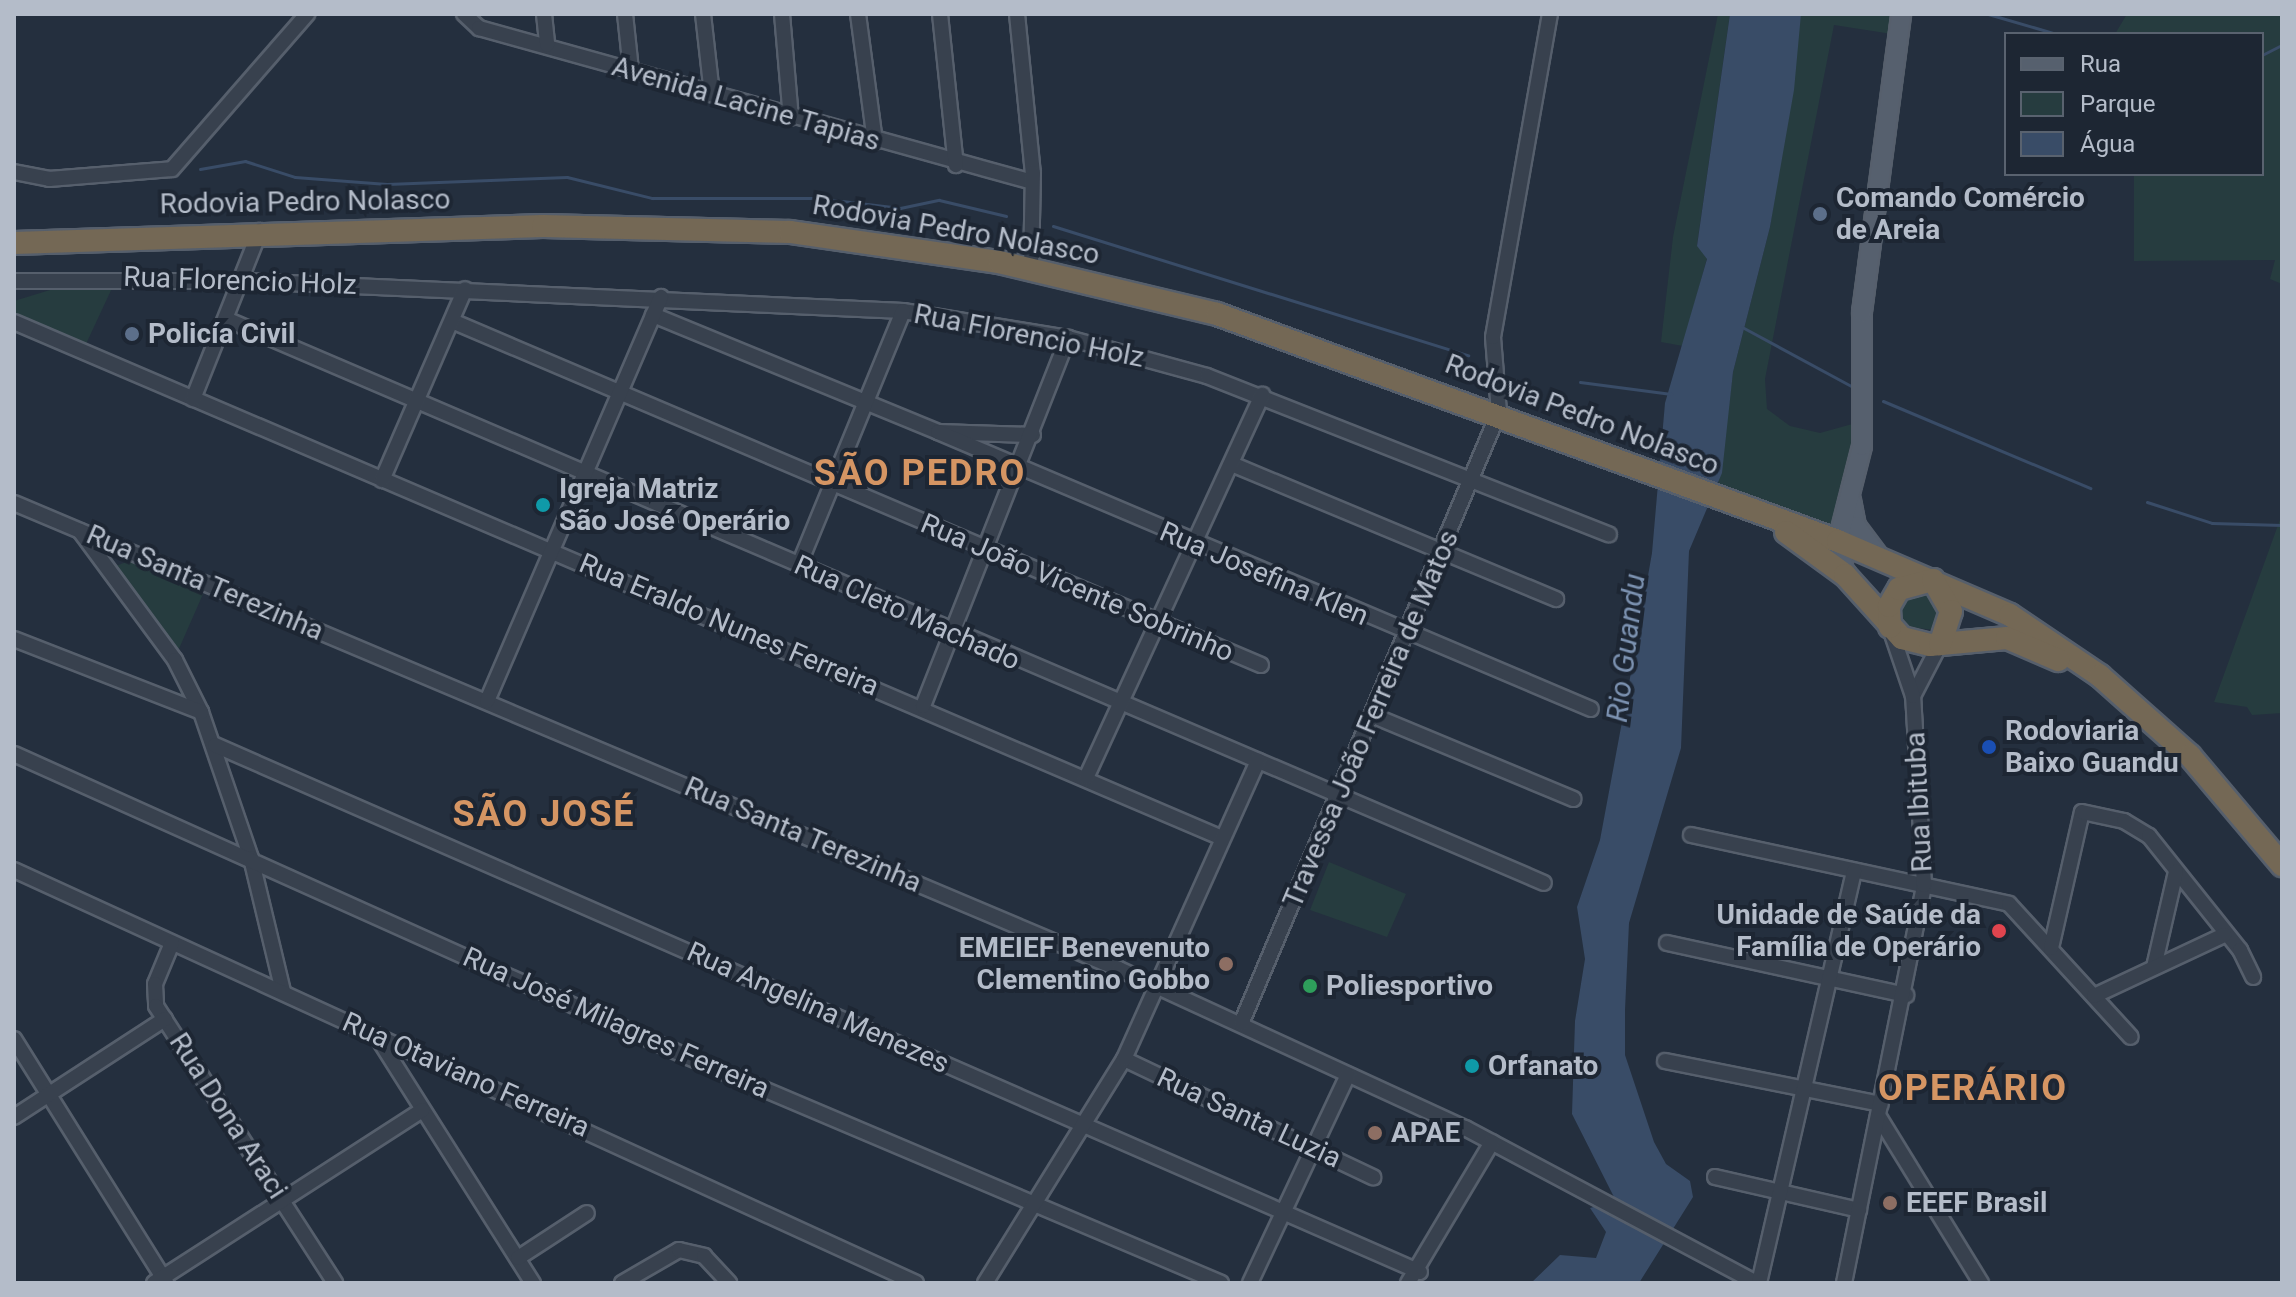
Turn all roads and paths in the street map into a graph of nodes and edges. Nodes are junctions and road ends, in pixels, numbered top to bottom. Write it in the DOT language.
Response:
graph roads {
  1 [pos="307,14"];
  2 [pos="544,14"];
  3 [pos="625,14"];
  4 [pos="703,14"];
  5 [pos="782,14"];
  6 [pos="858,14"];
  7 [pos="940,14"];
  8 [pos="1017,14"];
  9 [pos="1550,14"];
  10 [pos="1901,14"];
  11 [pos="464,17"];
  12 [pos="547,45"];
  13 [pos="631,70"];
  14 [pos="712,94"];
  15 [pos="791,118"];
  16 [pos="875,142"];
  17 [pos="956,165"];
  18 [pos="14,172"];
  19 [pos="1029,181"];
  20 [pos="260,231"];
  21 [pos="14,243"];
  22 [pos="1031,269"];
  23 [pos="14,281"];
  24 [pos="244,281"];
  25 [pos="465,289"];
  26 [pos="661,297"];
  27 [pos="903,311"];
  28 [pos="653,315"];
  29 [pos="228,320"];
  30 [pos="452,321"];
  31 [pos="14,322"];
  32 [pos="1068,338"];
  33 [pos="620,394"];
  34 [pos="1262,395"];
  35 [pos="193,399"];
  36 [pos="417,402"];
  37 [pos="866,404"];
  38 [pos="1499,412"];
  39 [pos="938,432"];
  40 [pos="1033,435"];
  41 [pos="1234,465"];
  42 [pos="1019,467"];
  43 [pos="584,475"];
  44 [pos="1470,479"];
  45 [pos="382,480"];
  46 [pos="832,486"];
  47 [pos="1851,489"];
  48 [pos="14,503"];
  49 [pos="1750,512"];
  50 [pos="80,531"];
  51 [pos="1609,534"];
  52 [pos="1838,541"];
  53 [pos="1195,547"];
  54 [pos="125,548"];
  55 [pos="984,549"];
  56 [pos="550,551"];
  57 [pos="1441,554"];
  58 [pos="1879,557"];
  59 [pos="106,563"];
  60 [pos="799,565"];
  61 [pos="1845,575"];
  62 [pos="1933,580"];
  63 [pos="1556,599"];
  64 [pos="1159,624"];
  65 [pos="1890,627"];
  66 [pos="952,633"];
  67 [pos="1409,635"];
  68 [pos="14,639"];
  69 [pos="1940,644"];
  70 [pos="1261,665"];
  71 [pos="1913,696"];
  72 [pos="487,701"];
  73 [pos="923,706"];
  74 [pos="1123,706"];
  75 [pos="2135,708"];
  76 [pos="1591,709"];
  77 [pos="201,712"];
  78 [pos="1374,716"];
  79 [pos="215,745"];
  80 [pos="14,754"];
  81 [pos="1258,761"];
  82 [pos="1086,778"];
  83 [pos="1341,798"];
  84 [pos="1573,799"];
  85 [pos="1691,835"];
  86 [pos="1222,838"];
  87 [pos="251,858"];
  88 [pos="2282,865"];
  89 [pos="14,870"];
  90 [pos="1854,871"];
  91 [pos="2176,872"];
  92 [pos="1544,883"];
  93 [pos="1924,885"];
  94 [pos="2224,935"];
  95 [pos="172,943"];
  96 [pos="1667,943"];
  97 [pos="2051,948"];
  98 [pos="2154,967"];
  99 [pos="2253,977"];
  100 [pos="1826,979"];
  101 [pos="1157,987"];
  102 [pos="283,991"];
  103 [pos="1906,995"];
  104 [pos="2094,996"];
  105 [pos="165,1019"];
  106 [pos="1241,1024"];
  107 [pos="376,1035"];
  108 [pos="2131,1037"];
  109 [pos="14,1039"];
  110 [pos="1124,1059"];
  111 [pos="1665,1061"];
  112 [pos="1348,1075"];
  113 [pos="1803,1087"];
  114 [pos="47,1094"];
  115 [pos="422,1110"];
  116 [pos="1880,1111"];
  117 [pos="14,1117"];
  118 [pos="1085,1126"];
  119 [pos="1492,1142"];
  120 [pos="1317,1149"];
  121 [pos="1373,1177"];
  122 [pos="1715,1177"];
  123 [pos="1781,1191"];
  124 [pos="283,1198"];
  125 [pos="1033,1203"];
  126 [pos="1859,1210"];
  127 [pos="587,1213"];
  128 [pos="1287,1215"];
  129 [pos="518,1258"];
  130 [pos="1420,1272"];
  131 [pos="724,1277"];
  132 [pos="161,1281"];
  133 [pos="335,1283"];
  134 [pos="533,1283"];
  135 [pos="622,1283"];
  136 [pos="916,1283"];
  137 [pos="985,1283"];
  138 [pos="1221,1283"];
  139 [pos="1250,1283"];
  140 [pos="1408,1283"];
  141 [pos="1758,1283"];
  142 [pos="1844,1283"];
  143 [pos="1981,1283"];
  1 -- 18 [label="street"];
  2 -- 12 [label="street"];
  3 -- 13 [label="street"];
  4 -- 14 [label="street"];
  5 -- 15 [label="street"];
  6 -- 16 [label="street"];
  7 -- 17 [label="street"];
  8 -- 19 [label="street"];
  9 -- 38 [label="street"];
  10 -- 47 [label="main road"];
  11 -- 12 [label="street, Avenida Lacine Tapias"];
  12 -- 13 [label="street, Avenida Lacine Tapias"];
  13 -- 14 [label="street, Avenida Lacine Tapias"];
  14 -- 15 [label="street, Avenida Lacine Tapias"];
  15 -- 16 [label="street, Avenida Lacine Tapias"];
  16 -- 17 [label="street, Avenida Lacine Tapias"];
  17 -- 19 [label="street, Avenida Lacine Tapias"];
  19 -- 22 [label="street"];
  20 -- 21 [label="highway, Rodovia Pedro Nolasco"];
  20 -- 22 [label="highway, Rodovia Pedro Nolasco"];
  20 -- 24 [label="street"];
  22 -- 38 [label="highway, Rodovia Pedro Nolasco"];
  23 -- 24 [label="street, Rua Florencio Holz"];
  24 -- 25 [label="street, Rua Florencio Holz"];
  24 -- 29 [label="street"];
  25 -- 26 [label="street, Rua Florencio Holz"];
  25 -- 30 [label="street"];
  26 -- 27 [label="street, Rua Florencio Holz"];
  26 -- 28 [label="street"];
  27 -- 32 [label="street, Rua Florencio Holz"];
  27 -- 37 [label="street"];
  28 -- 33 [label="street"];
  28 -- 37 [label="street, Rua Josefina Klen"];
  29 -- 35 [label="street"];
  29 -- 36 [label="street, Rua Cleto Machado"];
  30 -- 33 [label="street, Rua João Vicente Sobrinho"];
  30 -- 36 [label="street"];
  31 -- 35 [label="street, Rua Eraldo Nunes Ferreira"];
  32 -- 34 [label="street, Rua Florencio Holz"];
  32 -- 40 [label="street"];
  33 -- 43 [label="street"];
  33 -- 46 [label="street, Rua João Vicente Sobrinho"];
  34 -- 41 [label="street"];
  34 -- 44 [label="street, Rua Florencio Holz"];
  35 -- 45 [label="street, Rua Eraldo Nunes Ferreira"];
  36 -- 43 [label="street, Rua Cleto Machado"];
  36 -- 45 [label="street"];
  37 -- 39 [label="street, Rua Josefina Klen"];
  37 -- 46 [label="street"];
  38 -- 44 [label="street, Travessa João Ferreira de Matos"];
  38 -- 49 [label="highway, Rodovia Pedro Nolasco"];
  39 -- 40 [label="street"];
  39 -- 42 [label="street, Rua Josefina Klen"];
  40 -- 42 [label="street"];
  41 -- 53 [label="street"];
  41 -- 57 [label="street"];
  42 -- 53 [label="street, Rua Josefina Klen"];
  42 -- 55 [label="street"];
  43 -- 56 [label="street"];
  43 -- 60 [label="street, Rua Cleto Machado"];
  44 -- 51 [label="street, Rua Florencio Holz"];
  44 -- 57 [label="street, Travessa João Ferreira de Matos"];
  45 -- 56 [label="street, Rua Eraldo Nunes Ferreira"];
  46 -- 55 [label="street, Rua João Vicente Sobrinho"];
  46 -- 60 [label="street"];
  47 -- 52 [label="main road"];
  47 -- 58 [label="main road"];
  48 -- 50 [label="street, Rua Santa Terezinha"];
  49 -- 52 [label="highway, Rodovia Pedro Nolasco"];
  49 -- 61 [label="highway, Rodovia Pedro Nolasco"];
  50 -- 54 [label="street, Rua Santa Terezinha"];
  50 -- 59 [label="street"];
  52 -- 58 [label="highway, Rodovia Pedro Nolasco"];
  52 -- 61 [label="main road"];
  53 -- 64 [label="street"];
  53 -- 67 [label="street, Rua Josefina Klen"];
  54 -- 59 [label="street"];
  54 -- 72 [label="street, Rua Santa Terezinha"];
  55 -- 64 [label="street, Rua João Vicente Sobrinho"];
  55 -- 66 [label="street"];
  56 -- 72 [label="street"];
  56 -- 73 [label="street, Rua Eraldo Nunes Ferreira"];
  57 -- 63 [label="street"];
  57 -- 67 [label="street, Travessa João Ferreira de Matos"];
  58 -- 62 [label="highway, Rodovia Pedro Nolasco"];
  59 -- 77 [label="street"];
  60 -- 66 [label="street, Rua Cleto Machado"];
  61 -- 65 [label="highway, Rodovia Pedro Nolasco"];
  62 -- 65 [label="highway"];
  62 -- 69 [label="highway"];
  62 -- 75 [label="highway, Rodovia Pedro Nolasco"];
  64 -- 70 [label="street, Rua João Vicente Sobrinho"];
  64 -- 74 [label="street"];
  65 -- 69 [label="highway"];
  65 -- 71 [label="street, Rua Ibituba"];
  66 -- 73 [label="street"];
  66 -- 74 [label="street, Rua Cleto Machado"];
  67 -- 76 [label="street, Rua Josefina Klen"];
  67 -- 78 [label="street, Travessa João Ferreira de Matos"];
  68 -- 77 [label="street"];
  69 -- 71 [label="street, Rua Ibituba"];
  69 -- 75 [label="highway, Rodovia Pedro Nolasco"];
  71 -- 93 [label="street, Rua Ibituba"];
  72 -- 101 [label="street, Rua Santa Terezinha"];
  73 -- 82 [label="street, Rua Eraldo Nunes Ferreira"];
  74 -- 81 [label="street, Rua Cleto Machado"];
  74 -- 82 [label="street"];
  75 -- 88 [label="highway, Rodovia Pedro Nolasco"];
  77 -- 79 [label="street"];
  78 -- 83 [label="street, Travessa João Ferreira de Matos"];
  78 -- 84 [label="street"];
  79 -- 87 [label="street"];
  79 -- 118 [label="street, Rua Angelina Menezes"];
  80 -- 87 [label="street, Rua José Milagres Ferreira"];
  81 -- 83 [label="street, Rua Cleto Machado"];
  81 -- 86 [label="street"];
  82 -- 86 [label="street, Rua Eraldo Nunes Ferreira"];
  83 -- 92 [label="street, Rua Cleto Machado"];
  83 -- 106 [label="street, Travessa João Ferreira de Matos"];
  85 -- 90 [label="street"];
  86 -- 101 [label="street"];
  87 -- 102 [label="street"];
  87 -- 125 [label="street, Rua José Milagres Ferreira"];
  89 -- 95 [label="street, Rua Otaviano Ferreira"];
  90 -- 93 [label="street"];
  90 -- 100 [label="street"];
  91 -- 94 [label="street"];
  91 -- 97 [label="street"];
  91 -- 98 [label="street"];
  93 -- 97 [label="street"];
  93 -- 103 [label="street, Rua Ibituba"];
  94 -- 98 [label="street"];
  94 -- 99 [label="street"];
  95 -- 102 [label="street, Rua Otaviano Ferreira"];
  95 -- 105 [label="street, Rua Dona Araci"];
  96 -- 100 [label="street"];
  97 -- 104 [label="street"];
  98 -- 104 [label="street"];
  100 -- 103 [label="street"];
  100 -- 113 [label="street"];
  101 -- 106 [label="street, Rua Santa Terezinha"];
  101 -- 110 [label="street"];
  102 -- 107 [label="street, Rua Otaviano Ferreira"];
  103 -- 116 [label="street, Rua Ibituba"];
  104 -- 108 [label="street"];
  105 -- 114 [label="street"];
  105 -- 124 [label="street, Rua Dona Araci"];
  106 -- 112 [label="street, Rua Santa Terezinha"];
  107 -- 115 [label="street"];
  107 -- 136 [label="street, Rua Otaviano Ferreira"];
  109 -- 114 [label="street"];
  110 -- 118 [label="street"];
  110 -- 120 [label="street, Rua Santa Luzia"];
  111 -- 113 [label="street"];
  112 -- 119 [label="street, Rua Santa Terezinha"];
  112 -- 120 [label="street"];
  113 -- 116 [label="street"];
  113 -- 123 [label="street"];
  114 -- 117 [label="street"];
  114 -- 132 [label="street"];
  115 -- 124 [label="street"];
  115 -- 129 [label="street"];
  116 -- 126 [label="street, Rua Ibituba"];
  116 -- 143 [label="street"];
  118 -- 125 [label="street"];
  118 -- 128 [label="street, Rua Angelina Menezes"];
  119 -- 130 [label="street"];
  119 -- 141 [label="street, Rua Santa Terezinha"];
  120 -- 121 [label="street, Rua Santa Luzia"];
  120 -- 128 [label="street"];
  122 -- 123 [label="street"];
  123 -- 126 [label="street"];
  123 -- 141 [label="street"];
  124 -- 132 [label="street"];
  124 -- 133 [label="street, Rua Dona Araci"];
  125 -- 137 [label="street"];
  125 -- 138 [label="street, Rua José Milagres Ferreira"];
  126 -- 142 [label="street, Rua Ibituba"];
  127 -- 129 [label="street"];
  128 -- 130 [label="street, Rua Angelina Menezes"];
  128 -- 139 [label="street"];
  129 -- 134 [label="street"];
  130 -- 140 [label="street"];
  131 -- 135 [label="street"];
}
